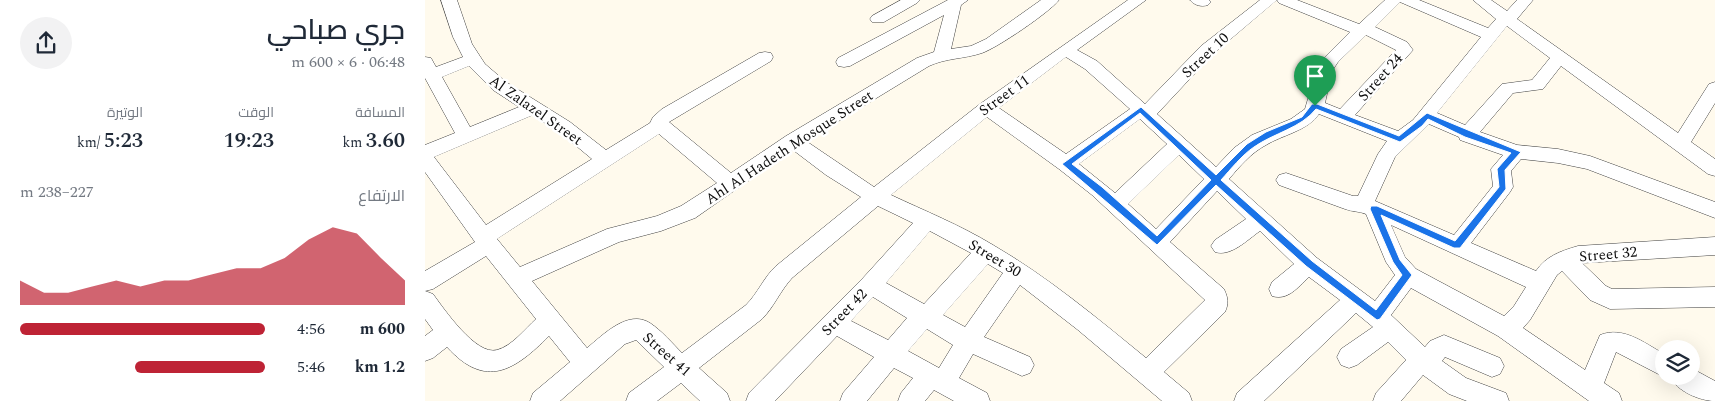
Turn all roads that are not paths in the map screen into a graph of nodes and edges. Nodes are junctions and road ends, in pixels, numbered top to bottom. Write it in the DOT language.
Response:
graph roads {
  1 [pos="449,0"];
  2 [pos="912,0"];
  3 [pos="1138,0"];
  4 [pos="1269,0"];
  5 [pos="1284,0"];
  6 [pos="1394,0"];
  7 [pos="1407,0"];
  8 [pos="1481,0"];
  9 [pos="1525,0"];
  10 [pos="957,2"];
  11 [pos="1041,2"];
  12 [pos="1507,18"];
  13 [pos="878,19"];
  14 [pos="1362,29"];
  15 [pos="1490,34"];
  16 [pos="1065,50"];
  17 [pos="942,54"];
  18 [pos="1560,56"];
  19 [pos="765,58"];
  20 [pos="472,59"];
  21 [pos="844,62"];
  22 [pos="429,69"];
  23 [pos="1712,98"];
  24 [pos="1315,106"];
  25 [pos="533,108"];
  26 [pos="986,108"];
  27 [pos="1143,112"];
  28 [pos="1427,116"];
  29 [pos="1343,117"];
  30 [pos="660,125"];
  31 [pos="1467,135"];
  32 [pos="466,137"];
  33 [pos="1400,139"];
  34 [pos="793,141"];
  35 [pos="1681,144"];
  36 [pos="1178,145"];
  37 [pos="1517,152"];
  38 [pos="425,153"];
  39 [pos="425,158"];
  40 [pos="606,160"];
  41 [pos="1066,164"];
  42 [pos="1715,169"];
  43 [pos="1216,180"];
  44 [pos="1286,180"];
  45 [pos="730,183"];
  46 [pos="874,195"];
  47 [pos="1116,204"];
  48 [pos="1368,206"];
  49 [pos="1715,210"];
  50 [pos="928,220"];
  51 [pos="1260,220"];
  52 [pos="487,241"];
  53 [pos="1157,242"];
  54 [pos="1223,246"];
  55 [pos="1457,246"];
  56 [pos="1715,246"];
  57 [pos="986,251"];
  58 [pos="1564,259"];
  59 [pos="1309,264"];
  60 [pos="1017,271"];
  61 [pos="1407,275"];
  62 [pos="517,278"];
  63 [pos="425,282"];
  64 [pos="1540,283"];
  65 [pos="871,285"];
  66 [pos="1280,289"];
  67 [pos="1356,299"];
  68 [pos="1710,300"];
  69 [pos="425,302"];
  70 [pos="924,317"];
  71 [pos="550,321"];
  72 [pos="1383,322"];
  73 [pos="833,323"];
  74 [pos="1506,329"];
  75 [pos="448,332"];
  76 [pos="968,341"];
  77 [pos="425,350"];
  78 [pos="891,354"];
  79 [pos="1349,357"];
  80 [pos="1655,361"];
  81 [pos="1423,362"];
  82 [pos="586,364"];
  83 [pos="1022,365"];
  84 [pos="683,366"];
  85 [pos="1492,366"];
  86 [pos="1147,373"];
  87 [pos="937,379"];
  88 [pos="1699,385"];
  89 [pos="1715,394"];
  90 [pos="1467,396"];
  91 [pos="1600,396"];
  92 [pos="542,401"];
  93 [pos="638,401"];
  94 [pos="718,401"];
  95 [pos="758,401"];
  96 [pos="852,401"];
  97 [pos="910,401"];
  98 [pos="978,401"];
  99 [pos="1180,401"];
  100 [pos="1246,401"];
  101 [pos="1385,401"];
  102 [pos="1497,401"];
  1 -- 20 [label="street, Al Zalazel Street"];
  2 -- 13 [label="street"];
  3 -- 16 [label="street, Street 11"];
  4 -- 27 [label="street, Street 10"];
  5 -- 14 [label="street"];
  6 -- 14 [label="street"];
  7 -- 15 [label="street"];
  8 -- 12 [label="street"];
  9 -- 12 [label="street"];
  10 -- 17 [label="street"];
  10 -- 21 [label="street"];
  11 -- 17 [label="street, Ahl Al Hadeth Mosque Street"];
  12 -- 15 [label="street"];
  12 -- 18 [label="street"];
  14 -- 24 [label="street"];
  14 -- 29 [label="street, Street 24"];
  15 -- 28 [label="street"];
  16 -- 26 [label="street, Street 11"];
  16 -- 27 [label="street"];
  17 -- 34 [label="street, Ahl Al Hadeth Mosque Street"];
  18 -- 31 [label="street"];
  18 -- 35 [label="street"];
  19 -- 30 [label="street"];
  20 -- 22 [label="street"];
  20 -- 25 [label="street, Al Zalazel Street"];
  22 -- 32 [label="street"];
  23 -- 35 [label="street"];
  24 -- 29 [label="street"];
  24 -- 43 [label="street"];
  25 -- 32 [label="street"];
  25 -- 40 [label="street, Al Zalazel Street"];
  26 -- 41 [label="street"];
  26 -- 46 [label="street, Street 11"];
  27 -- 36 [label="street"];
  27 -- 41 [label="street, Street 10"];
  28 -- 31 [label="street"];
  28 -- 33 [label="street"];
  29 -- 33 [label="street"];
  30 -- 40 [label="street"];
  30 -- 45 [label="street"];
  31 -- 37 [label="street"];
  32 -- 38 [label="street"];
  33 -- 48 [label="street"];
  34 -- 45 [label="street, Ahl Al Hadeth Mosque Street"];
  34 -- 46 [label="street, Street 30"];
  35 -- 42 [label="street"];
  36 -- 43 [label="street"];
  36 -- 47 [label="street"];
  37 -- 49 [label="street"];
  37 -- 55 [label="street"];
  39 -- 52 [label="street"];
  40 -- 52 [label="street"];
  41 -- 47 [label="street"];
  43 -- 51 [label="street"];
  43 -- 53 [label="street"];
  44 -- 48 [label="street"];
  45 -- 62 [label="street, Ahl Al Hadeth Mosque Street"];
  46 -- 50 [label="street, Street 30"];
  46 -- 84 [label="street, Street 11"];
  47 -- 53 [label="street"];
  48 -- 55 [label="street"];
  48 -- 61 [label="street"];
  50 -- 57 [label="street, Street 30"];
  50 -- 65 [label="street, Street 42"];
  51 -- 54 [label="street"];
  51 -- 59 [label="street"];
  52 -- 62 [label="street"];
  52 -- 63 [label="street"];
  53 -- 86 [label="street"];
  55 -- 64 [label="street"];
  56 -- 58 [label="street, Street 32"];
  57 -- 60 [label="street, Street 30"];
  57 -- 70 [label="street"];
  58 -- 64 [label="street, Street 32"];
  58 -- 68 [label="street"];
  59 -- 66 [label="street"];
  59 -- 67 [label="street"];
  60 -- 76 [label="street"];
  60 -- 86 [label="street, Street 30"];
  61 -- 72 [label="street"];
  61 -- 74 [label="street"];
  62 -- 71 [label="street"];
  64 -- 74 [label="street, Street 32"];
  65 -- 70 [label="street"];
  65 -- 73 [label="street, Street 42"];
  67 -- 72 [label="street"];
  67 -- 100 [label="street"];
  69 -- 75 [label="street"];
  70 -- 76 [label="street"];
  70 -- 78 [label="street"];
  71 -- 75 [label="street"];
  71 -- 82 [label="street"];
  72 -- 79 [label="street"];
  72 -- 81 [label="street"];
  73 -- 78 [label="street"];
  73 -- 95 [label="street, Street 42"];
  74 -- 91 [label="street"];
  75 -- 77 [label="street"];
  76 -- 83 [label="street"];
  76 -- 87 [label="street"];
  78 -- 87 [label="street"];
  78 -- 96 [label="street"];
  80 -- 91 [label="street"];
  81 -- 85 [label="street"];
  81 -- 90 [label="street"];
  81 -- 101 [label="street"];
  82 -- 84 [label="street, Street 41"];
  82 -- 92 [label="street, Street 41"];
  84 -- 93 [label="street, Street 11"];
  84 -- 94 [label="street, Street 41"];
  86 -- 99 [label="street, Street 30"];
  87 -- 97 [label="street"];
  87 -- 98 [label="street"];
  88 -- 89 [label="street"];
  90 -- 102 [label="street"];
}
